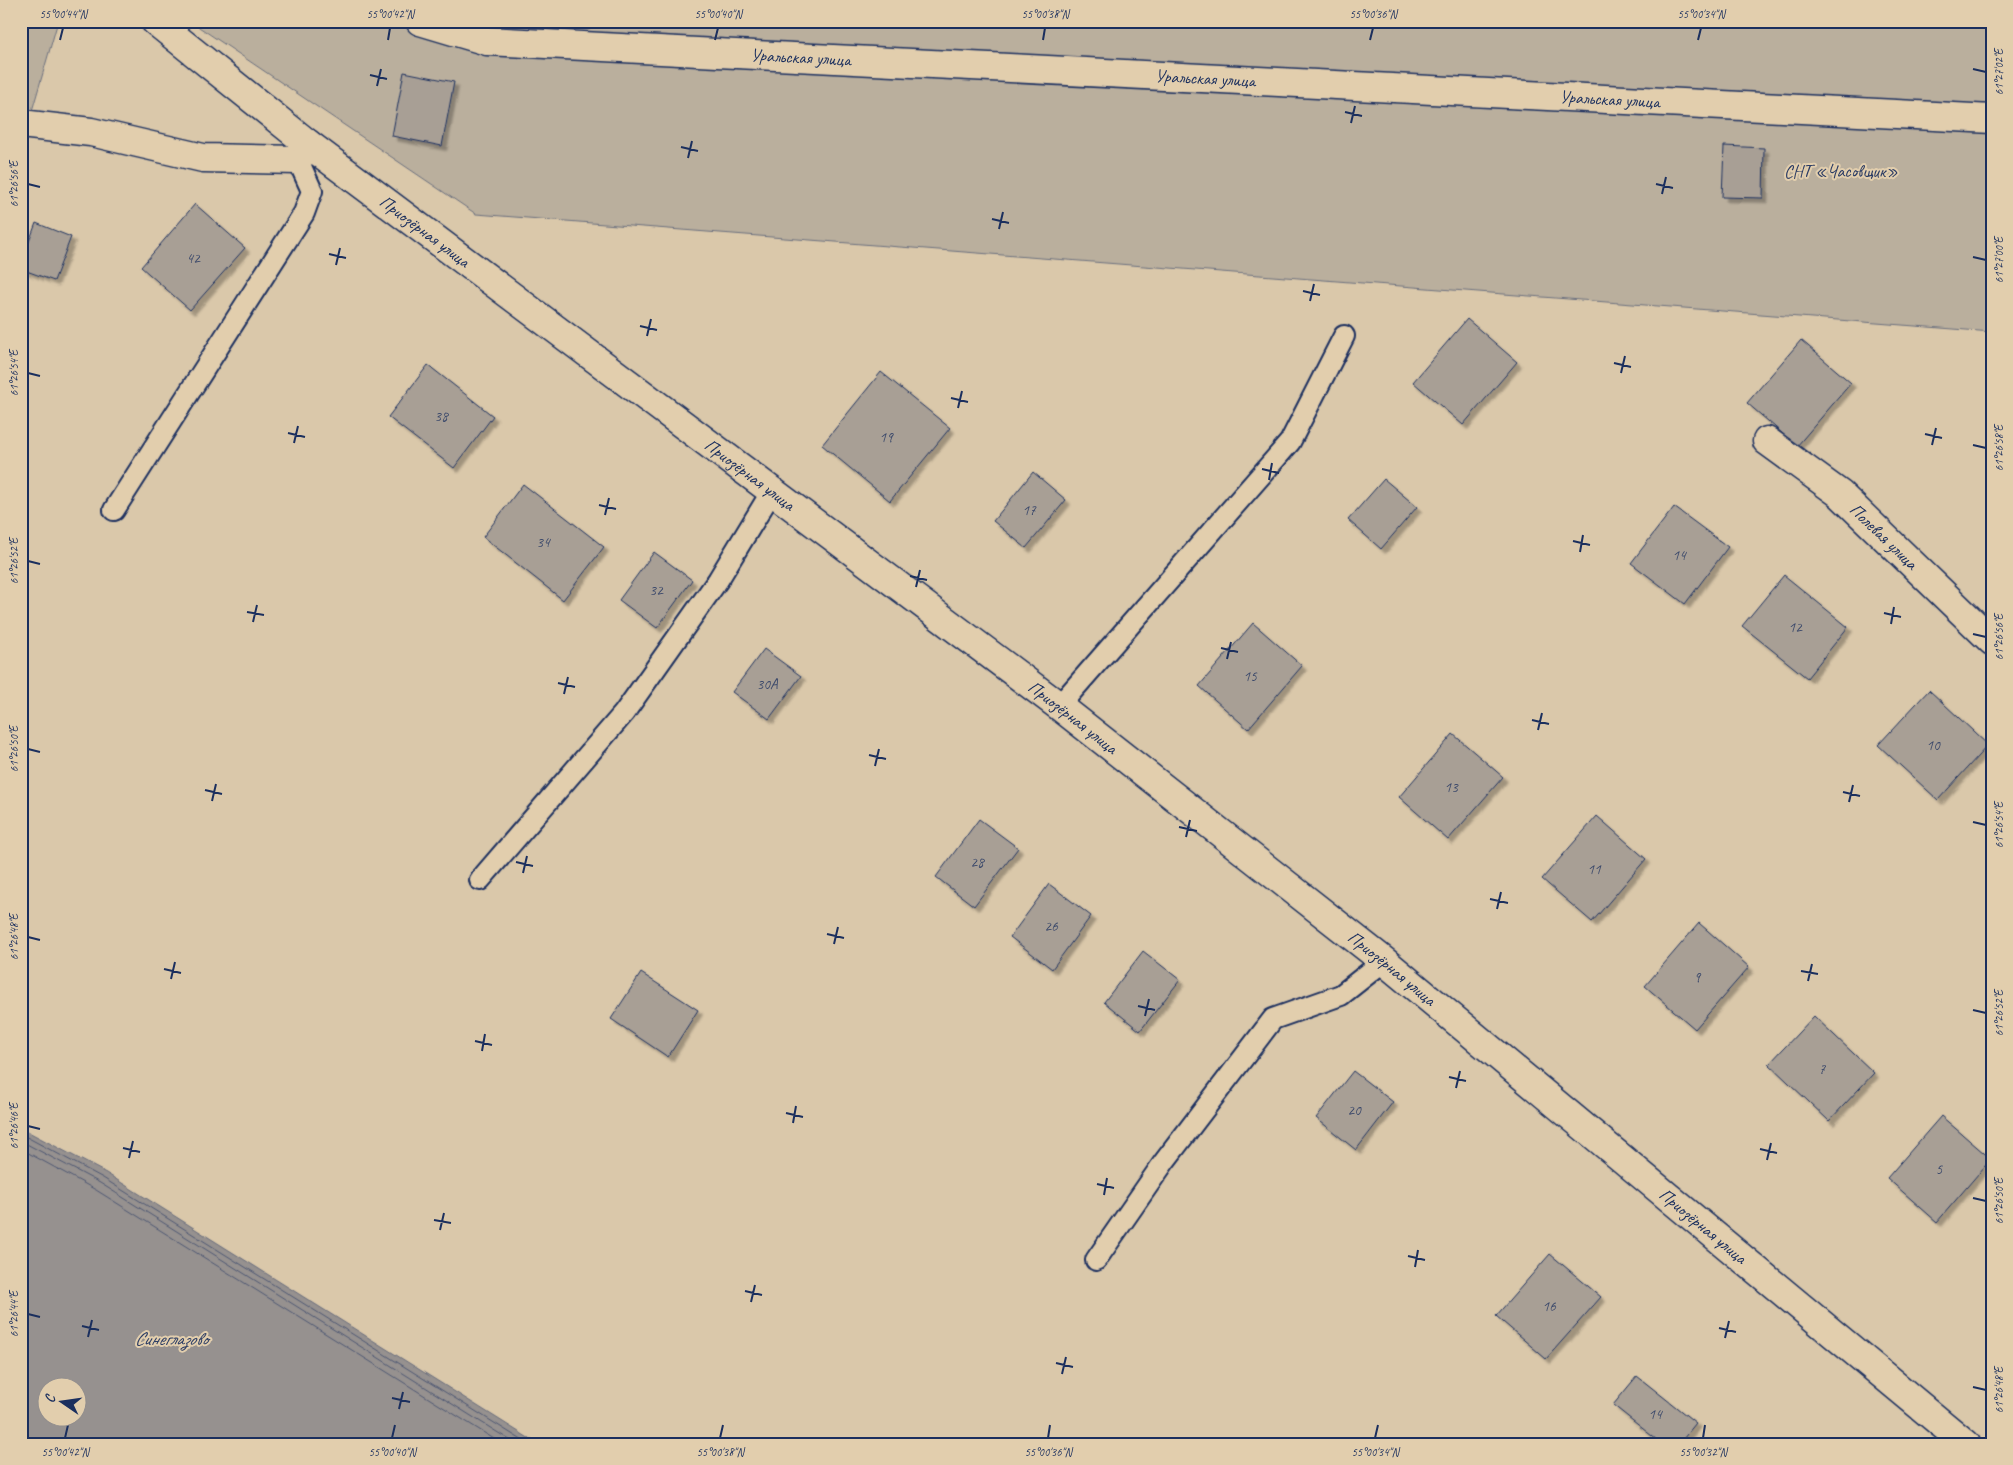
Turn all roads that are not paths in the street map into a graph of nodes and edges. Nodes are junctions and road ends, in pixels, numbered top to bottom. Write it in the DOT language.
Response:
graph roads {
  1 [pos="155,21"];
  2 [pos="420,21"];
  3 [pos="1992,119"];
  4 [pos="21,124"];
  5 [pos="303,151"];
  6 [pos="1344,336"];
  7 [pos="1767,441"];
  8 [pos="772,491"];
  9 [pos="114,510"];
  10 [pos="1992,641"];
  11 [pos="1059,706"];
  12 [pos="480,880"];
  13 [pos="1384,961"];
  14 [pos="1096,1260"];
  15 [pos="1966,1444"];
  1 -- 5 [label="street, Приозёрная улица"];
  2 -- 3 [label="street, Уральская улица"];
  4 -- 5 [label="street"];
  5 -- 8 [label="street, Приозёрная улица"];
  5 -- 9 [label="lane"];
  6 -- 11 [label="lane"];
  7 -- 10 [label="street, Полевая улица"];
  8 -- 11 [label="street, Приозёрная улица"];
  8 -- 12 [label="lane"];
  11 -- 13 [label="street, Приозёрная улица"];
  13 -- 14 [label="lane"];
  13 -- 15 [label="street, Приозёрная улица"];
}
